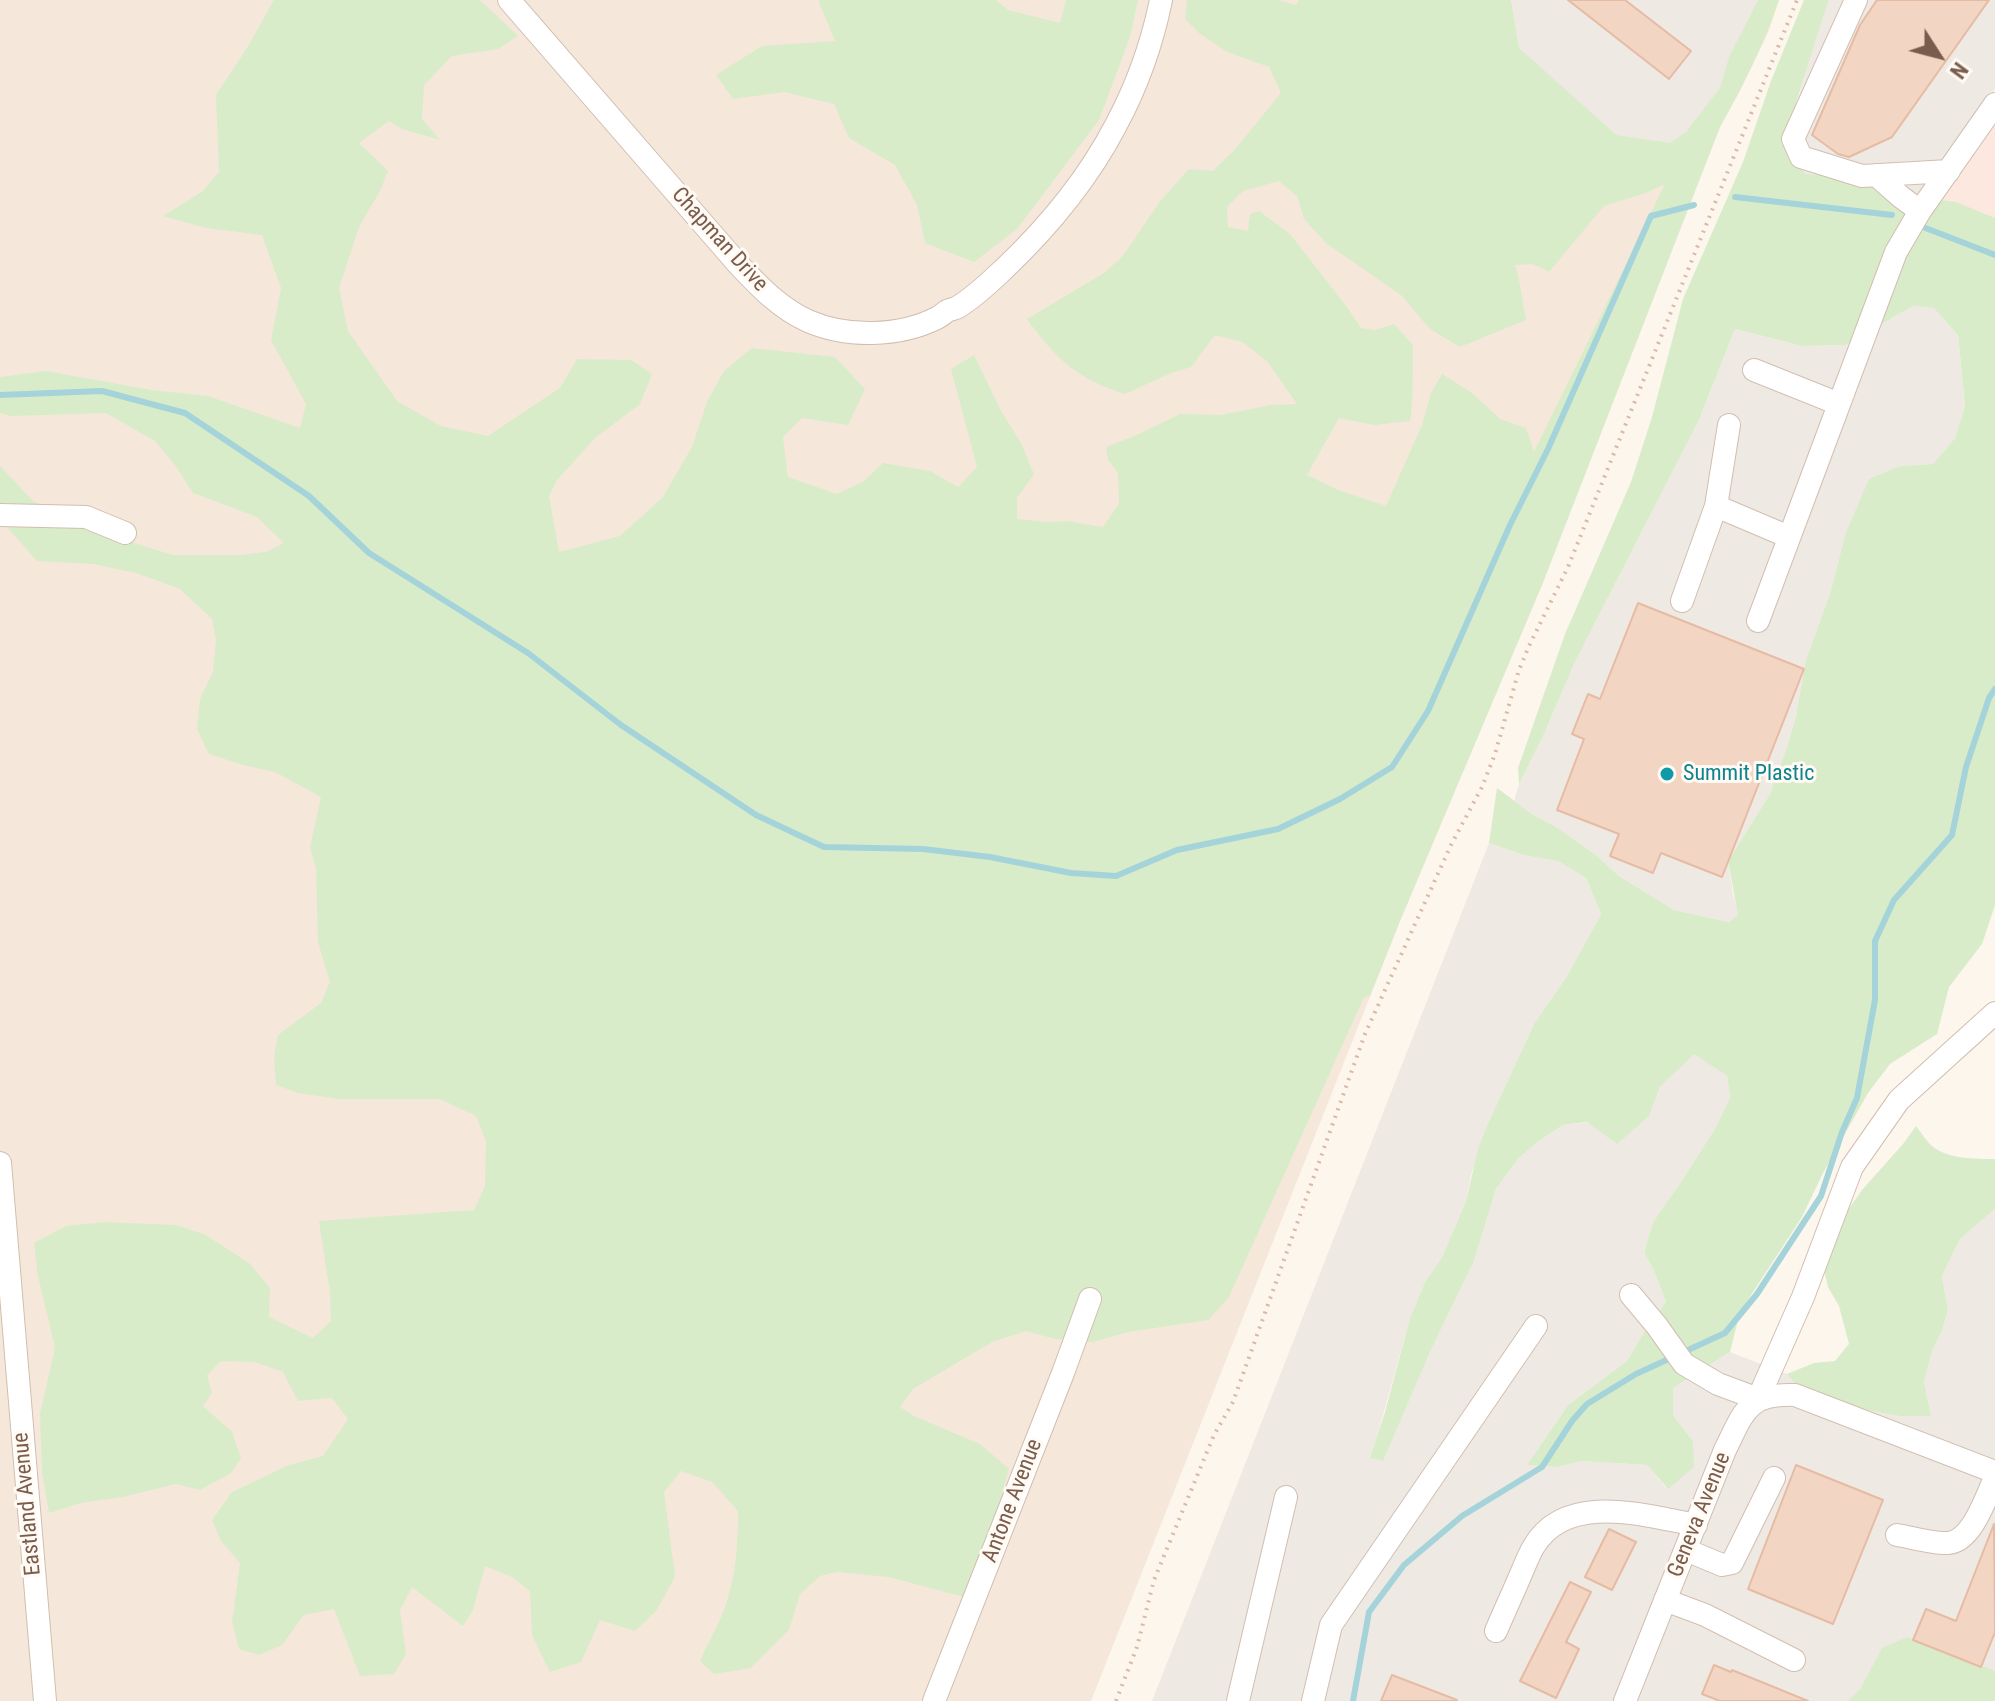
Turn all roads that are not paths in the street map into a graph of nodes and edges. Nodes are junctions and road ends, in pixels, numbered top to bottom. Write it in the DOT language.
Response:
graph roads {
  1 [pos="509,0"];
  2 [pos="1161,0"];
  3 [pos="1856,0"];
  4 [pos="1992,115"];
  5 [pos="1949,171"];
  6 [pos="1876,175"];
  7 [pos="1920,211"];
  8 [pos="1754,370"];
  9 [pos="1839,404"];
  10 [pos="1729,425"];
  11 [pos="1716,506"];
  12 [pos="0,515"];
  13 [pos="125,533"];
  14 [pos="1789,537"];
  15 [pos="1682,601"];
  16 [pos="1758,621"];
  17 [pos="1995,1013"];
  18 [pos="0,1163"];
  19 [pos="1631,1295"];
  20 [pos="1090,1299"];
  21 [pos="1536,1326"];
  22 [pos="1758,1399"];
  23 [pos="1995,1472"];
  24 [pos="1774,1478"];
  25 [pos="1995,1478"];
  26 [pos="1286,1497"];
  27 [pos="1696,1525"];
  28 [pos="1897,1535"];
  29 [pos="1686,1550"];
  30 [pos="1665,1600"];
  31 [pos="1496,1631"];
  32 [pos="1794,1660"];
  33 [pos="45,1701"];
  34 [pos="934,1701"];
  35 [pos="1238,1701"];
  36 [pos="1313,1701"];
  37 [pos="1625,1701"];
  1 -- 2 [label="street, Chapman Drive"];
  3 -- 6 [label="street"];
  4 -- 5 [label="street"];
  5 -- 6 [label="street"];
  5 -- 7 [label="street"];
  6 -- 7 [label="street"];
  7 -- 9 [label="street"];
  8 -- 9 [label="street"];
  9 -- 14 [label="street"];
  10 -- 11 [label="street"];
  11 -- 14 [label="street"];
  11 -- 15 [label="street"];
  12 -- 13 [label="street"];
  14 -- 16 [label="street"];
  17 -- 22 [label="street, Geneva Avenue"];
  18 -- 33 [label="street, Eastland Avenue"];
  19 -- 22 [label="street"];
  20 -- 34 [label="street, Antone Avenue"];
  21 -- 36 [label="street"];
  22 -- 23 [label="street"];
  22 -- 27 [label="street, Geneva Avenue"];
  24 -- 29 [label="street"];
  25 -- 28 [label="street"];
  26 -- 35 [label="street"];
  27 -- 29 [label="street, Geneva Avenue"];
  27 -- 31 [label="street"];
  29 -- 30 [label="street, Geneva Avenue"];
  30 -- 32 [label="street"];
  30 -- 37 [label="street, Geneva Avenue"];
}
